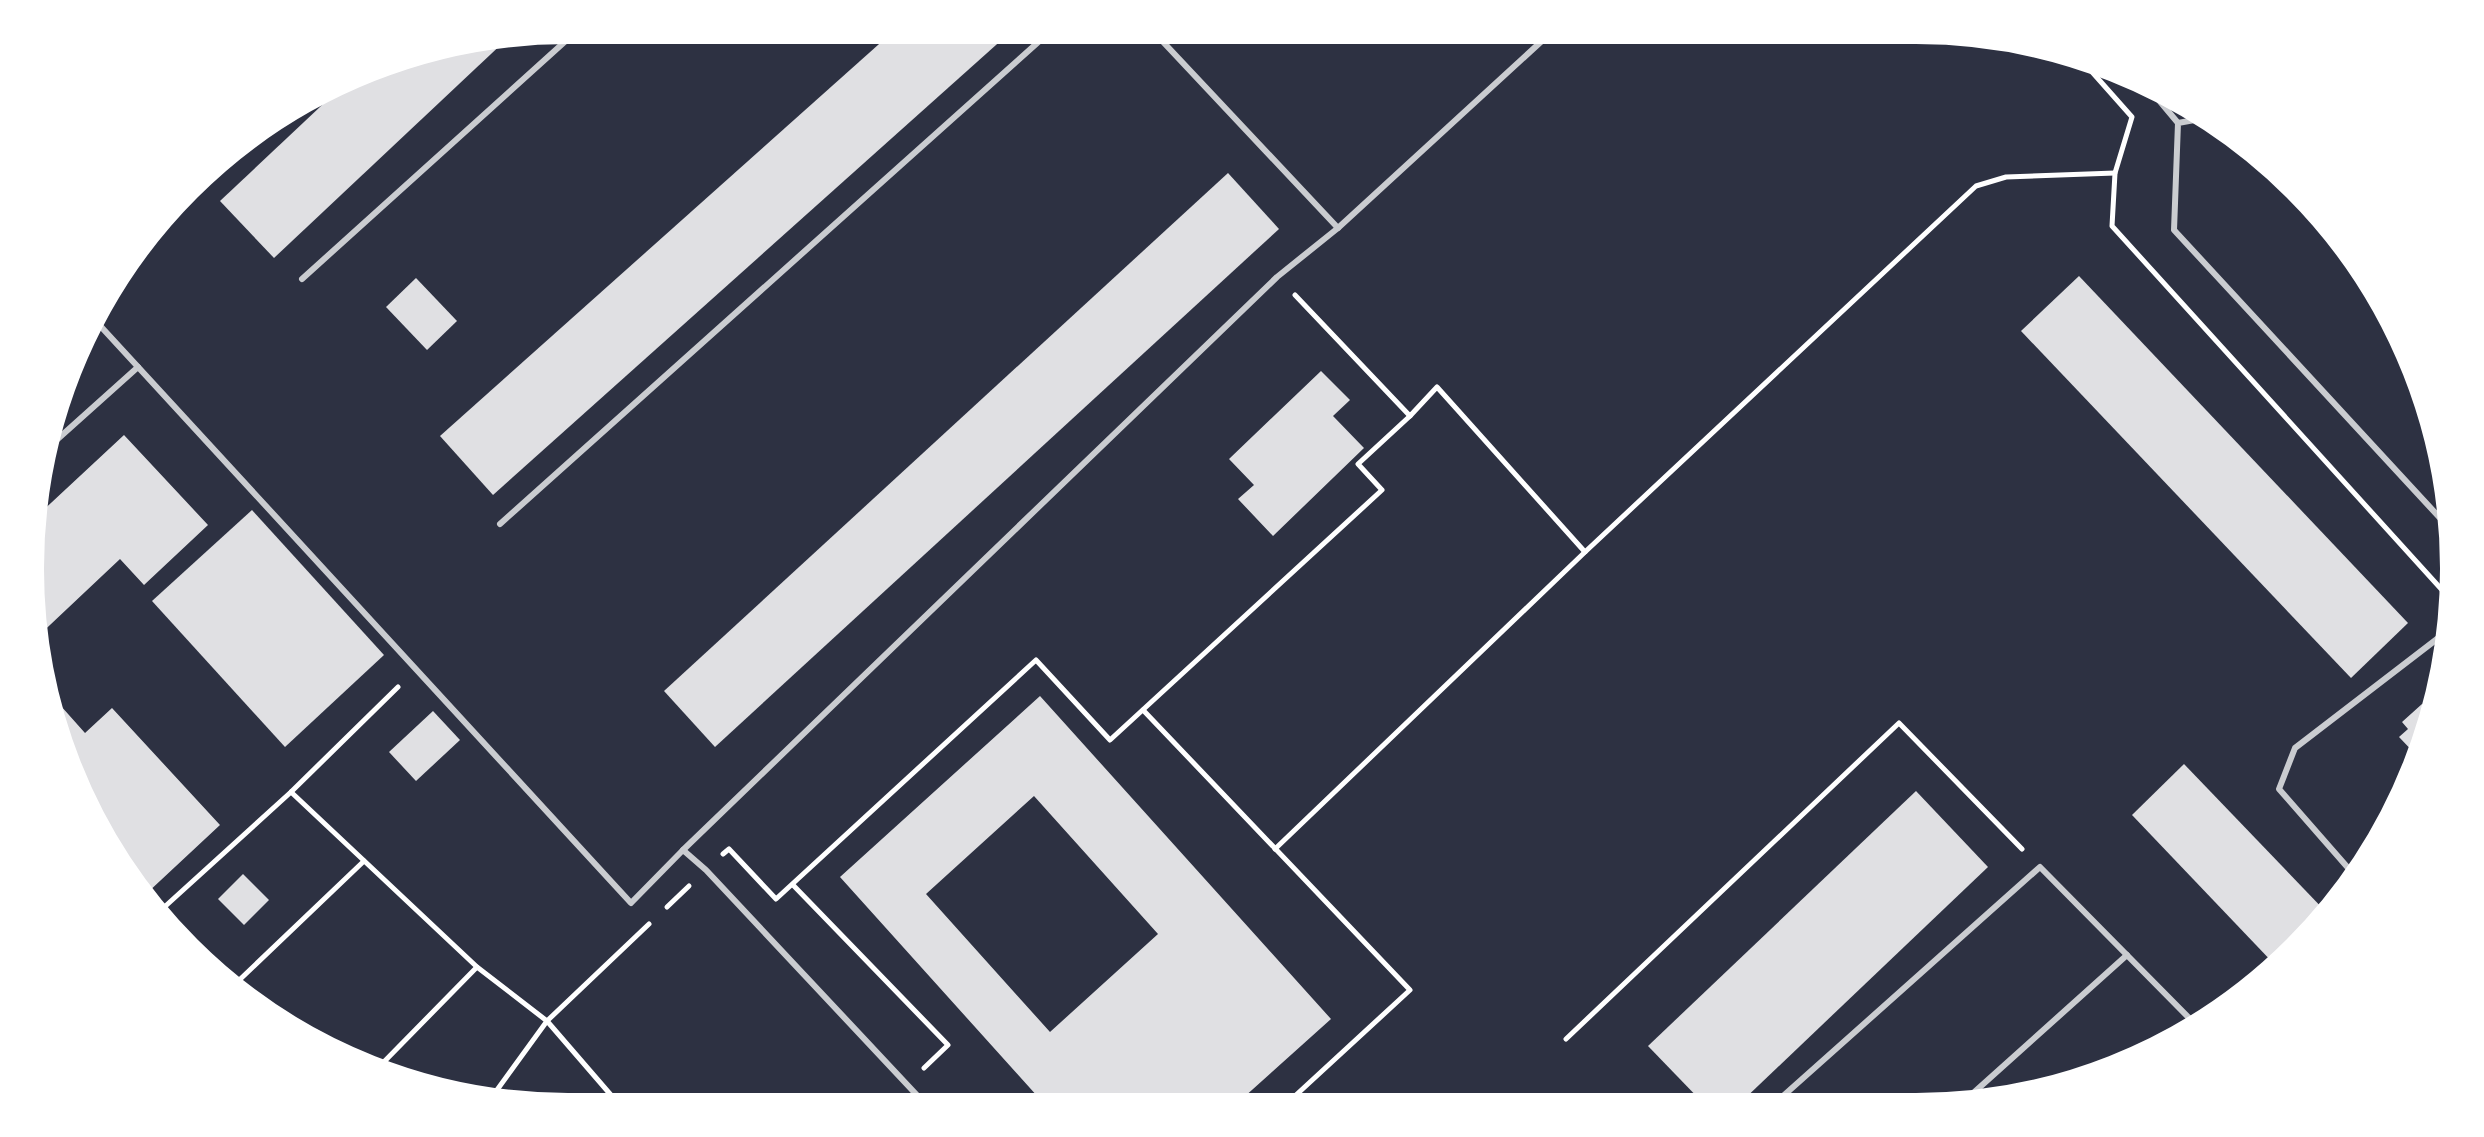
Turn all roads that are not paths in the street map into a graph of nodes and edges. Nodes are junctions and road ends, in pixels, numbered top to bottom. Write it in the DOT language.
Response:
graph roads {
  1 [pos="564,42"];
  2 [pos="1038,42"];
  3 [pos="1163,42"];
  4 [pos="1541,42"];
  5 [pos="2162,103"];
  6 [pos="2191,121"];
  7 [pos="2178,123"];
  8 [pos="1338,228"];
  9 [pos="302,279"];
  10 [pos="101,327"];
  11 [pos="138,367"];
  12 [pos="59,438"];
  13 [pos="2439,517"];
  14 [pos="500,524"];
  15 [pos="2437,639"];
  16 [pos="683,850"];
  17 [pos="2348,868"];
  18 [pos="2127,955"];
  19 [pos="2189,1018"];
  20 [pos="1975,1091"];
  21 [pos="917,1095"];
  22 [pos="1784,1095"];
  1 -- 9 [label="lane"];
  2 -- 14 [label="lane"];
  3 -- 8 [label="lane"];
  4 -- 8 [label="lane"];
  5 -- 7 [label="lane"];
  6 -- 7 [label="lane"];
  7 -- 13 [label="lane"];
  8 -- 16 [label="lane"];
  10 -- 11 [label="lane"];
  11 -- 12 [label="lane"];
  11 -- 16 [label="lane"];
  15 -- 17 [label="lane"];
  16 -- 21 [label="lane"];
  18 -- 19 [label="lane"];
  18 -- 20 [label="lane"];
  18 -- 22 [label="lane"];
}
